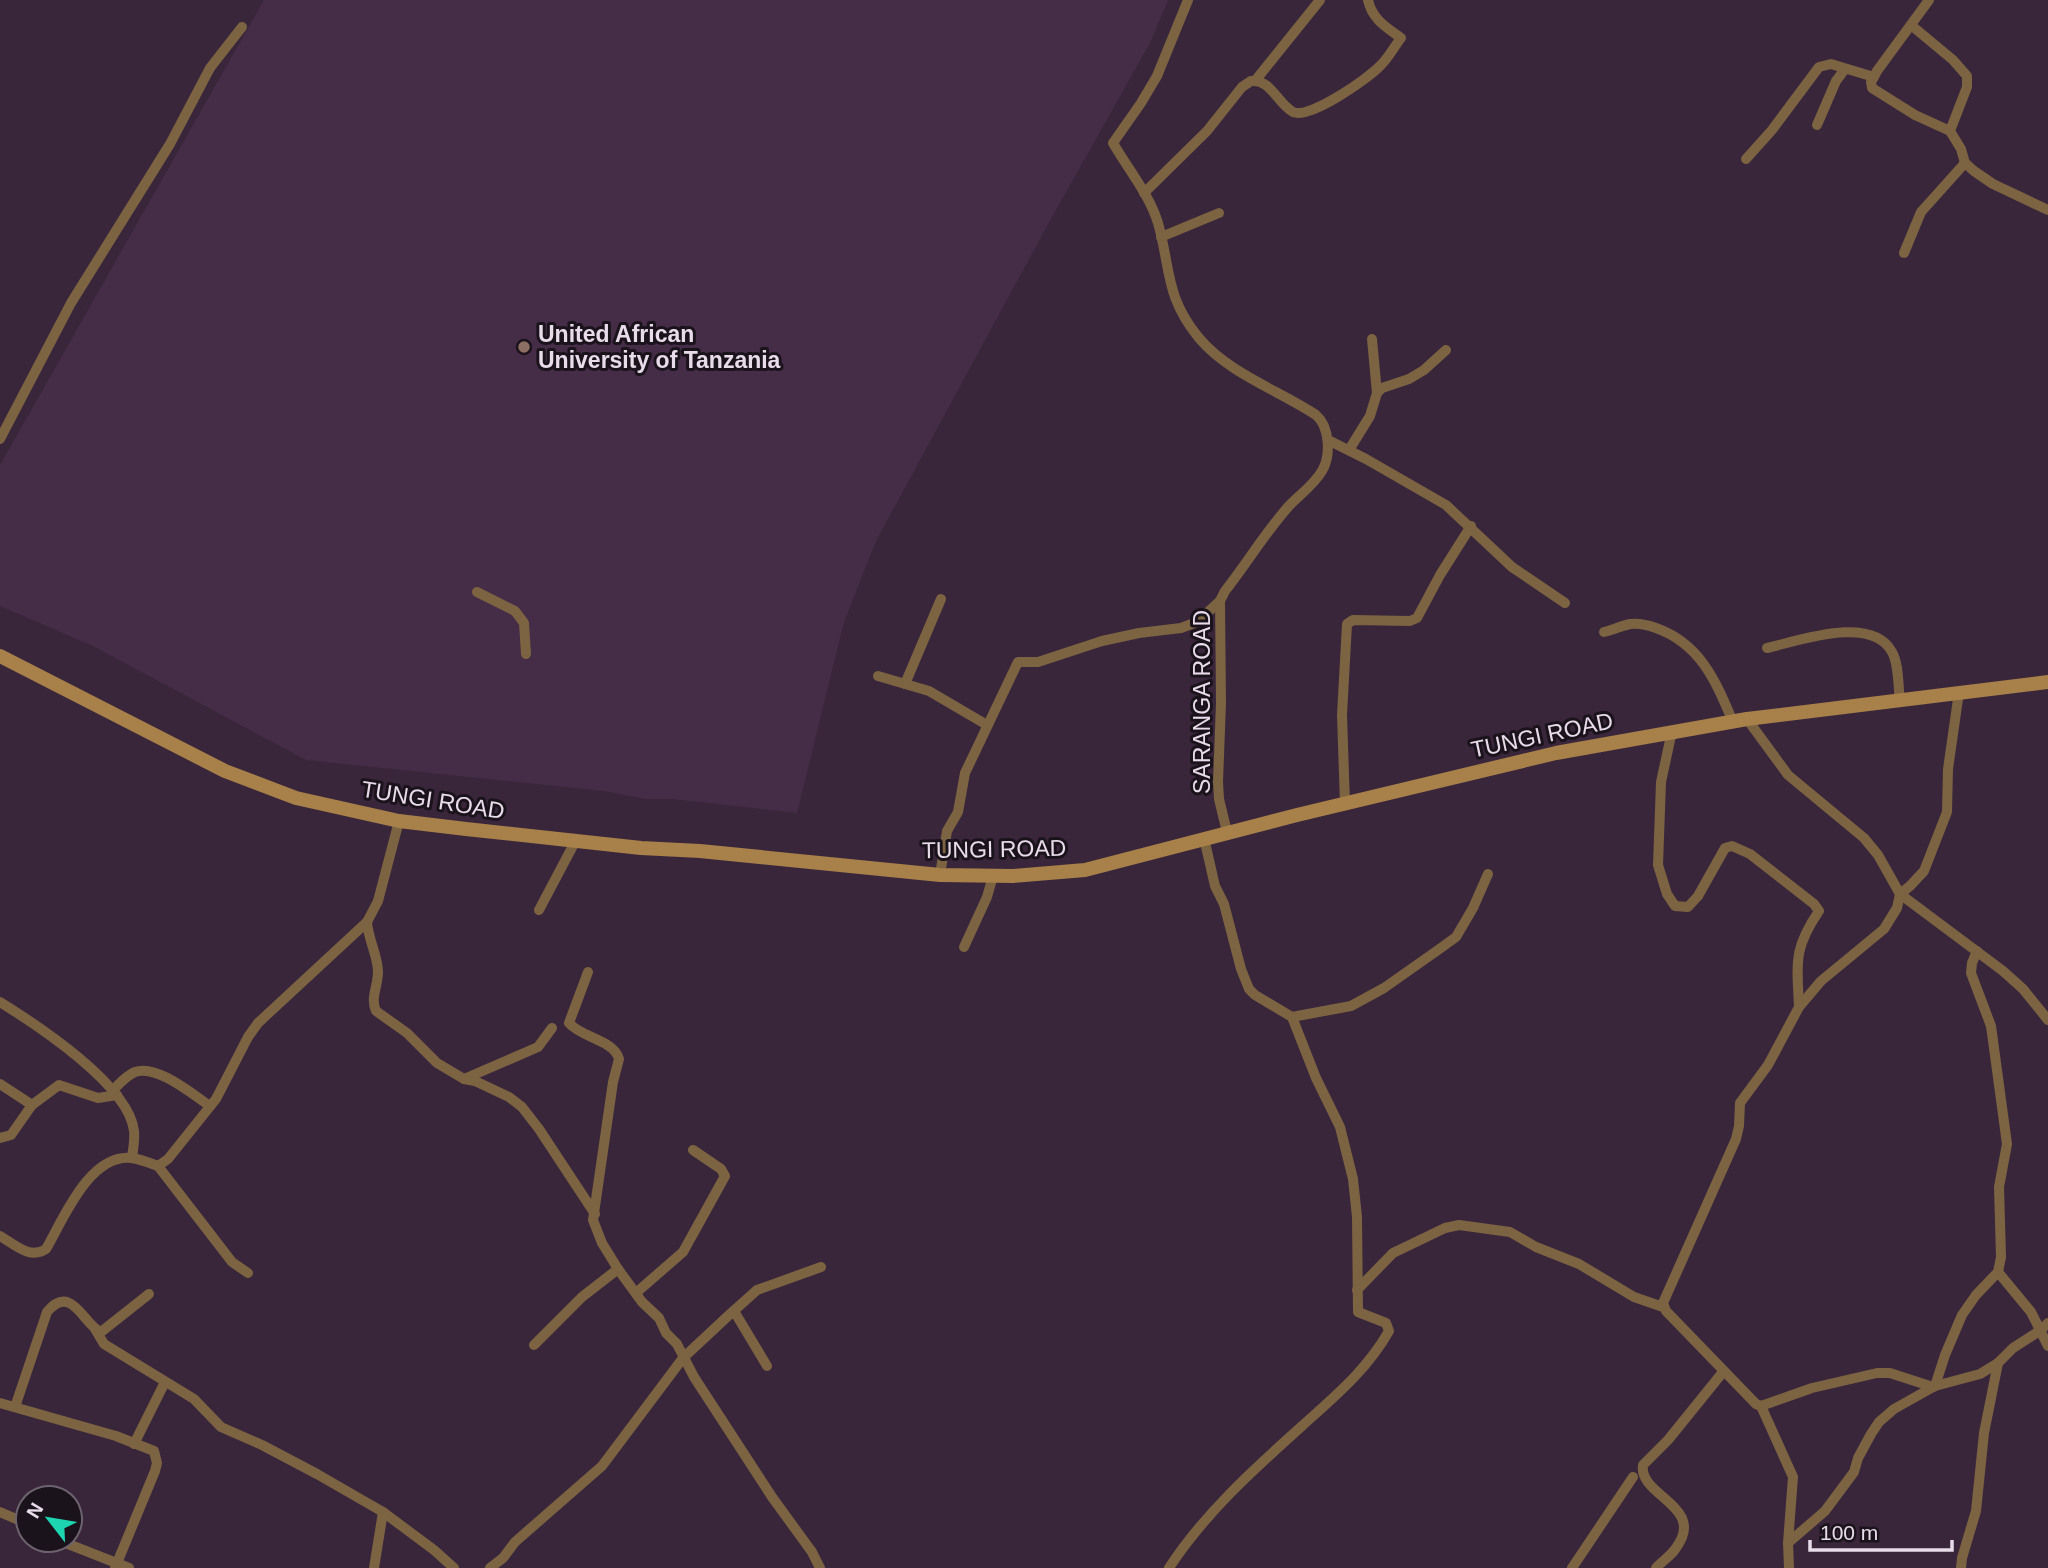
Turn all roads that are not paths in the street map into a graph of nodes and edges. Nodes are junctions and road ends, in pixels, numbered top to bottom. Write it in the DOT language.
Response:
graph roads {
  1 [pos="1188,0"];
  2 [pos="1320,0"];
  3 [pos="1368,0"];
  4 [pos="1929,0"];
  5 [pos="1911,25"];
  6 [pos="242,27"];
  7 [pos="1845,69"];
  8 [pos="1874,77"];
  9 [pos="1255,80"];
  10 [pos="1817,125"];
  11 [pos="1950,131"];
  12 [pos="1746,159"];
  13 [pos="1965,163"];
  14 [pos="1144,193"];
  15 [pos="2048,210"];
  16 [pos="1219,213"];
  17 [pos="1161,237"];
  18 [pos="1905,253"];
  19 [pos="1372,340"];
  20 [pos="1446,350"];
  21 [pos="1377,393"];
  22 [pos="0,439"];
  23 [pos="1328,439"];
  24 [pos="1349,450"];
  25 [pos="1471,526"];
  26 [pos="477,592"];
  27 [pos="941,599"];
  28 [pos="1220,601"];
  29 [pos="1565,603"];
  30 [pos="1604,632"];
  31 [pos="1767,648"];
  32 [pos="526,653"];
  33 [pos="0,656"];
  34 [pos="878,676"];
  35 [pos="2048,682"];
  36 [pos="905,684"];
  37 [pos="1959,692"];
  38 [pos="1900,701"];
  39 [pos="1740,720"];
  40 [pos="987,725"];
  41 [pos="1672,731"];
  42 [pos="1345,804"];
  43 [pos="399,821"];
  44 [pos="1227,832"];
  45 [pos="1204,838"];
  46 [pos="576,840"];
  47 [pos="1488,874"];
  48 [pos="940,875"];
  49 [pos="993,876"];
  50 [pos="1900,894"];
  51 [pos="539,910"];
  52 [pos="367,922"];
  53 [pos="964,947"];
  54 [pos="1977,951"];
  55 [pos="588,972"];
  56 [pos="0,1002"];
  57 [pos="1799,1006"];
  58 [pos="1292,1017"];
  59 [pos="2048,1020"];
  60 [pos="552,1028"];
  61 [pos="464,1079"];
  62 [pos="0,1084"];
  63 [pos="115,1092"];
  64 [pos="32,1105"];
  65 [pos="210,1106"];
  66 [pos="0,1138"];
  67 [pos="693,1150"];
  68 [pos="132,1158"];
  69 [pos="158,1166"];
  70 [pos="595,1214"];
  71 [pos="0,1236"];
  72 [pos="821,1266"];
  73 [pos="618,1269"];
  74 [pos="1998,1272"];
  75 [pos="248,1273"];
  76 [pos="1357,1290"];
  77 [pos="636,1292"];
  78 [pos="149,1294"];
  79 [pos="1663,1307"];
  80 [pos="734,1311"];
  81 [pos="2044,1327"];
  82 [pos="94,1329"];
  83 [pos="534,1345"];
  84 [pos="2048,1346"];
  85 [pos="683,1358"];
  86 [pos="1998,1363"];
  87 [pos="766,1366"];
  88 [pos="1723,1372"];
  89 [pos="165,1382"];
  90 [pos="1934,1386"];
  91 [pos="0,1403"];
  92 [pos="1761,1406"];
  93 [pos="15,1407"];
  94 [pos="134,1444"];
  95 [pos="1633,1477"];
  96 [pos="383,1513"];
  97 [pos="1788,1544"];
  98 [pos="84,1552"];
  99 [pos="116,1566"];
  100 [pos="130,1568"];
  101 [pos="374,1568"];
  102 [pos="454,1568"];
  103 [pos="490,1568"];
  104 [pos="820,1568"];
  105 [pos="1169,1568"];
  106 [pos="1572,1568"];
  107 [pos="1656,1568"];
  108 [pos="1789,1568"];
  109 [pos="1961,1568"];
  1 -- 14 [label="street"];
  2 -- 9 [label="street"];
  3 -- 9 [label="street"];
  4 -- 5 [label="street"];
  5 -- 8 [label="street"];
  5 -- 11 [label="street"];
  6 -- 22 [label="street"];
  7 -- 8 [label="street"];
  7 -- 10 [label="street"];
  7 -- 12 [label="street"];
  8 -- 11 [label="street"];
  9 -- 14 [label="street"];
  11 -- 13 [label="street"];
  13 -- 15 [label="street"];
  13 -- 18 [label="street"];
  14 -- 17 [label="street"];
  16 -- 17 [label="street"];
  17 -- 23 [label="street"];
  19 -- 21 [label="street"];
  20 -- 21 [label="street"];
  21 -- 24 [label="street"];
  23 -- 24 [label="street"];
  23 -- 28 [label="street, SARANGA ROAD"];
  24 -- 25 [label="street"];
  25 -- 29 [label="street"];
  25 -- 42 [label="street"];
  26 -- 32 [label="street"];
  27 -- 36 [label="street"];
  28 -- 40 [label="street"];
  28 -- 44 [label="street, SARANGA ROAD"];
  30 -- 39 [label="street"];
  31 -- 38 [label="street"];
  33 -- 43 [label="main road, TUNGI ROAD"];
  34 -- 36 [label="street"];
  35 -- 37 [label="main road, TUNGI ROAD"];
  36 -- 40 [label="street"];
  37 -- 38 [label="main road, TUNGI ROAD"];
  37 -- 50 [label="street"];
  38 -- 39 [label="main road, TUNGI ROAD"];
  39 -- 41 [label="main road, TUNGI ROAD"];
  39 -- 50 [label="street"];
  40 -- 48 [label="street"];
  41 -- 42 [label="main road, TUNGI ROAD"];
  41 -- 57 [label="street"];
  42 -- 44 [label="main road, TUNGI ROAD"];
  43 -- 46 [label="main road, TUNGI ROAD"];
  43 -- 52 [label="street"];
  44 -- 45 [label="main road, TUNGI ROAD"];
  45 -- 49 [label="main road, TUNGI ROAD"];
  45 -- 58 [label="street"];
  46 -- 48 [label="main road, TUNGI ROAD"];
  46 -- 51 [label="street"];
  47 -- 58 [label="street"];
  48 -- 49 [label="main road, TUNGI ROAD"];
  49 -- 53 [label="street"];
  50 -- 54 [label="street"];
  50 -- 57 [label="street"];
  52 -- 61 [label="street"];
  52 -- 65 [label="street"];
  54 -- 59 [label="street"];
  54 -- 74 [label="street"];
  55 -- 70 [label="street"];
  56 -- 63 [label="street"];
  57 -- 79 [label="street"];
  58 -- 76 [label="street"];
  60 -- 61 [label="street"];
  61 -- 70 [label="street"];
  62 -- 64 [label="street"];
  63 -- 64 [label="street"];
  63 -- 65 [label="street"];
  63 -- 68 [label="street"];
  64 -- 66 [label="street"];
  65 -- 69 [label="street"];
  67 -- 77 [label="street"];
  68 -- 69 [label="street"];
  68 -- 71 [label="street"];
  69 -- 75 [label="street"];
  70 -- 73 [label="street"];
  72 -- 80 [label="street"];
  73 -- 77 [label="street"];
  73 -- 83 [label="street"];
  74 -- 81 [label="street"];
  74 -- 90 [label="street"];
  76 -- 79 [label="street"];
  76 -- 105 [label="street"];
  77 -- 85 [label="street"];
  78 -- 82 [label="street"];
  79 -- 88 [label="street"];
  80 -- 85 [label="street"];
  80 -- 87 [label="street"];
  81 -- 84 [label="street"];
  81 -- 86 [label="street"];
  82 -- 89 [label="street"];
  82 -- 93 [label="street"];
  85 -- 103 [label="street"];
  85 -- 104 [label="street"];
  86 -- 90 [label="street"];
  86 -- 109 [label="street"];
  88 -- 92 [label="street"];
  88 -- 107 [label="street"];
  89 -- 94 [label="street"];
  89 -- 96 [label="street"];
  90 -- 92 [label="street"];
  90 -- 97 [label="street"];
  91 -- 93 [label="street"];
  92 -- 97 [label="street"];
  93 -- 94 [label="street"];
  94 -- 99 [label="street"];
  95 -- 106 [label="street"];
  96 -- 101 [label="street"];
  96 -- 102 [label="street"];
  97 -- 108 [label="street"];
  98 -- 99 [label="street"];
  99 -- 100 [label="street"];
}
